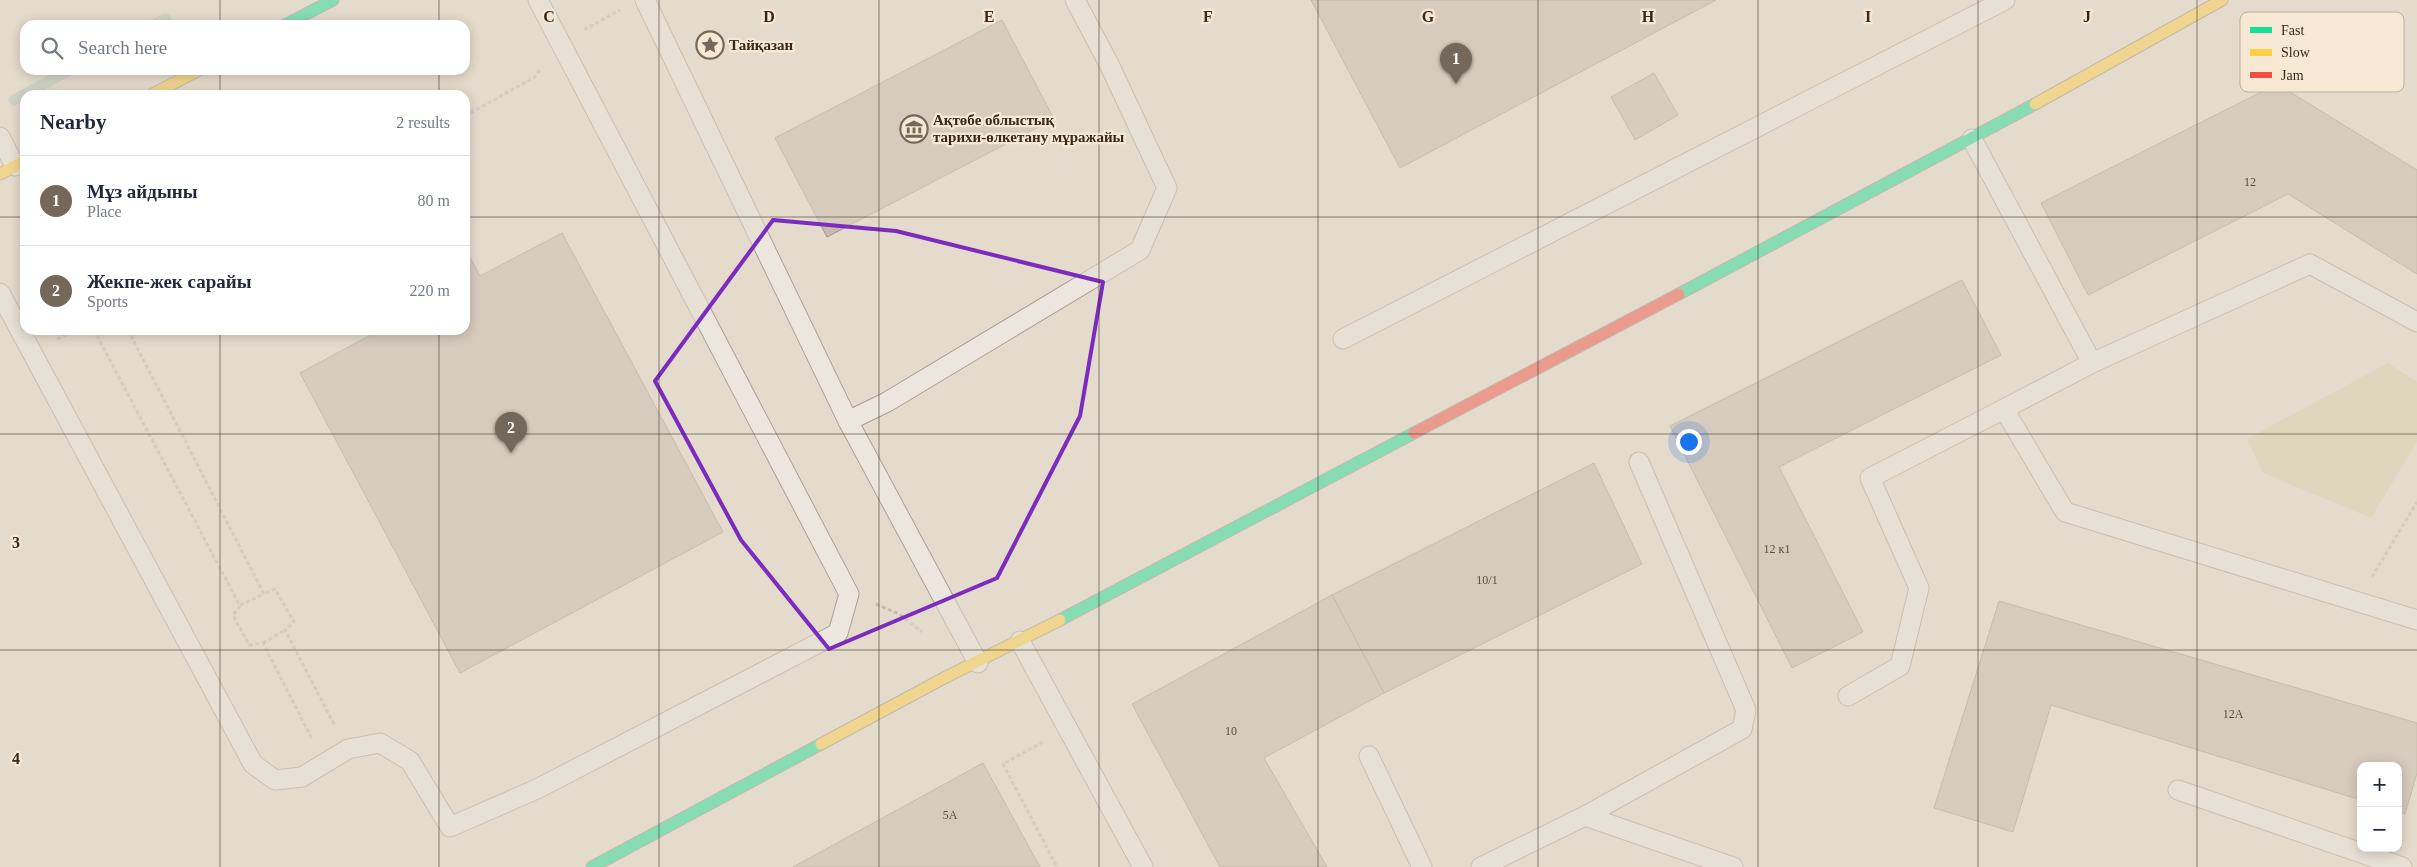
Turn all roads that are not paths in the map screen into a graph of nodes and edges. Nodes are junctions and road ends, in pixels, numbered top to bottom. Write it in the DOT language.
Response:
graph roads {
  1 [pos="333,0"];
  2 [pos="538,0"];
  3 [pos="645,0"];
  4 [pos="1075,0"];
  5 [pos="2005,0"];
  6 [pos="2222,0"];
  7 [pos="295,20"];
  8 [pos="189,75"];
  9 [pos="161,90"];
  10 [pos="0,137"];
  11 [pos="1972,138"];
  12 [pos="13,167"];
  13 [pos="0,293"];
  14 [pos="2417,322"];
  15 [pos="20,330"];
  16 [pos="23,335"];
  17 [pos="1343,339"];
  18 [pos="2092,363"];
  19 [pos="2004,409"];
  20 [pos="848,421"];
  21 [pos="1639,462"];
  22 [pos="2417,620"];
  23 [pos="1020,641"];
  24 [pos="978,663"];
  25 [pos="1848,696"];
  26 [pos="1369,756"];
  27 [pos="2178,790"];
  28 [pos="1585,816"];
  29 [pos="592,867"];
  30 [pos="1143,867"];
  31 [pos="1422,867"];
  32 [pos="1480,867"];
  33 [pos="1733,867"];
  34 [pos="2402,867"];
  1 -- 7 [label="street"];
  2 -- 16 [label="lane"];
  3 -- 20 [label="lane"];
  4 -- 20 [label="lane"];
  5 -- 17 [label="lane"];
  6 -- 11 [label="street"];
  8 -- 9 [label="street"];
  10 -- 12 [label="lane"];
  11 -- 18 [label="lane"];
  11 -- 23 [label="street"];
  13 -- 15 [label="lane"];
  14 -- 18 [label="lane"];
  18 -- 19 [label="lane"];
  19 -- 22 [label="lane"];
  19 -- 25 [label="lane"];
  20 -- 24 [label="lane"];
  21 -- 28 [label="lane"];
  23 -- 24 [label="street"];
  23 -- 30 [label="lane"];
  24 -- 29 [label="street"];
  26 -- 31 [label="lane"];
  27 -- 34 [label="lane"];
  28 -- 32 [label="lane"];
  28 -- 33 [label="lane"];
}
